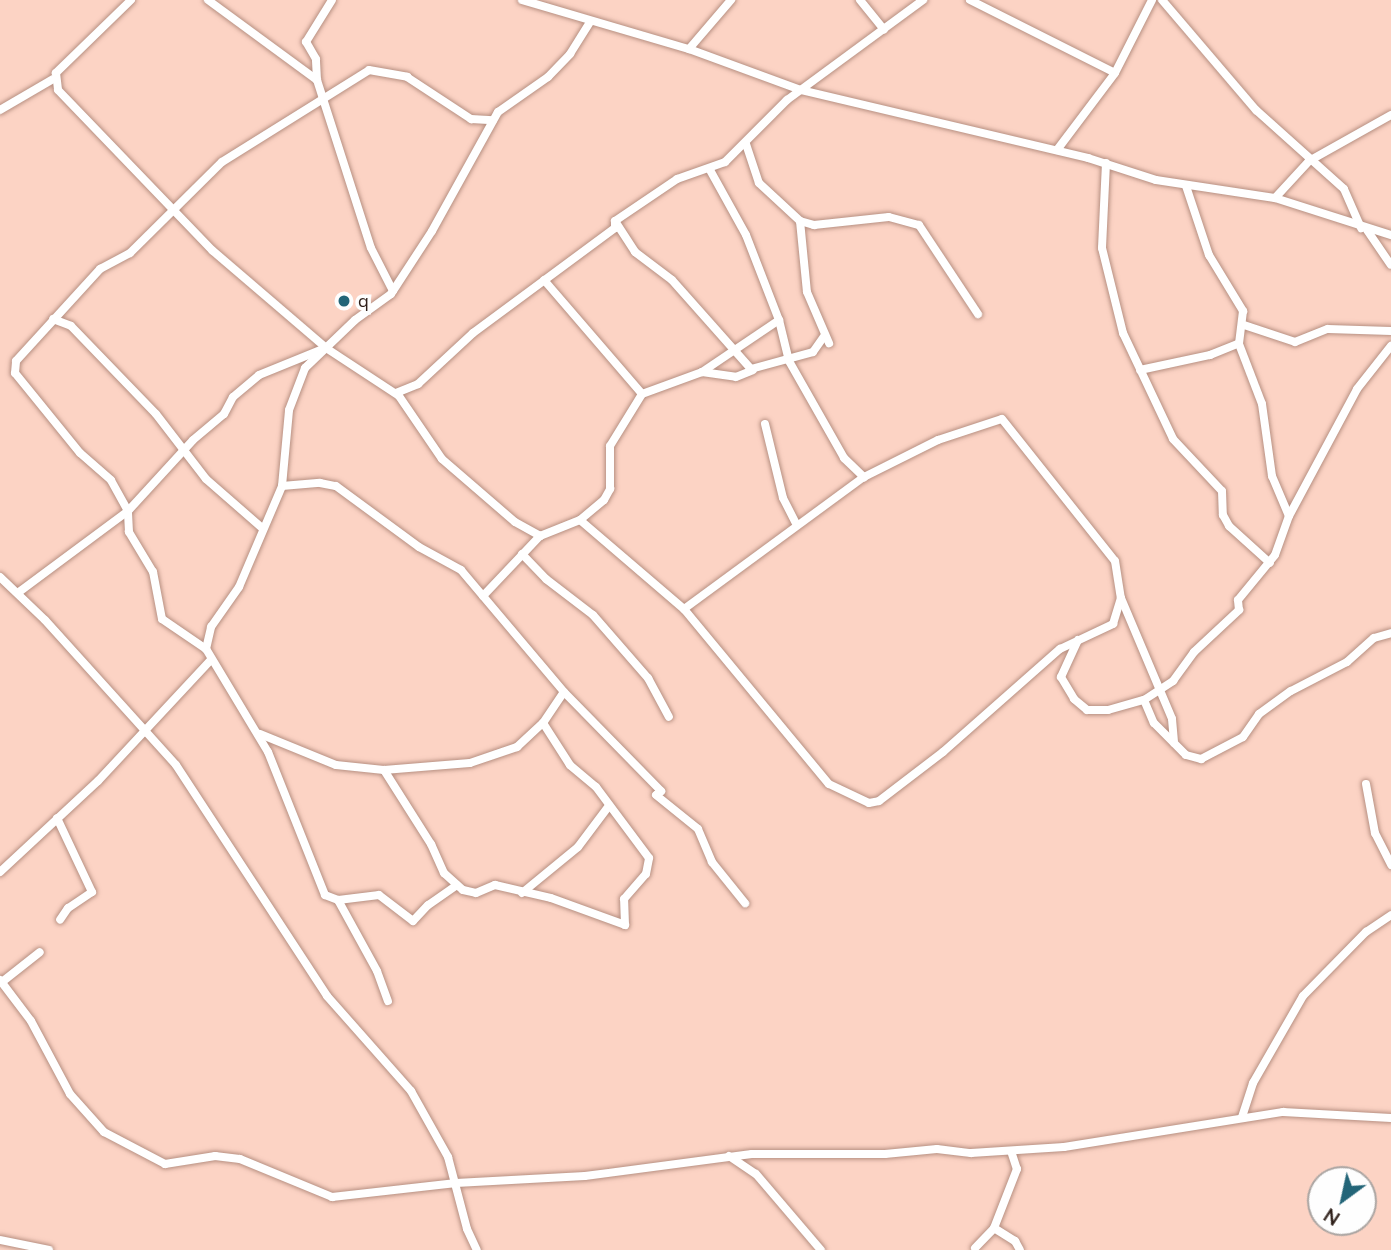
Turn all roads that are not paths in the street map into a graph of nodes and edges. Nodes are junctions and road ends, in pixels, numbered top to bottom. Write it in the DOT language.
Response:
graph roads {
  1 [pos="131,0"];
  2 [pos="208,0"];
  3 [pos="332,0"];
  4 [pos="522,0"];
  5 [pos="731,0"];
  6 [pos="860,0"];
  7 [pos="923,0"];
  8 [pos="970,0"];
  9 [pos="1152,0"];
  10 [pos="1162,0"];
  11 [pos="590,22"];
  12 [pos="884,30"];
  13 [pos="689,49"];
  14 [pos="1115,73"];
  15 [pos="53,79"];
  16 [pos="317,80"];
  17 [pos="801,90"];
  18 [pos="322,99"];
  19 [pos="0,110"];
  20 [pos="1391,115"];
  21 [pos="494,120"];
  22 [pos="746,144"];
  23 [pos="1057,150"];
  24 [pos="1309,161"];
  25 [pos="1106,163"];
  26 [pos="709,170"];
  27 [pos="1186,186"];
  28 [pos="1275,198"];
  29 [pos="173,210"];
  30 [pos="615,221"];
  31 [pos="800,221"];
  32 [pos="1364,229"];
  33 [pos="1391,235"];
  34 [pos="1391,265"];
  35 [pos="544,280"];
  36 [pos="393,291"];
  37 [pos="978,314"];
  38 [pos="54,319"];
  39 [pos="779,320"];
  40 [pos="1244,325"];
  41 [pos="1391,331"];
  42 [pos="1239,343"];
  43 [pos="1391,346"];
  44 [pos="326,348"];
  45 [pos="734,349"];
  46 [pos="789,361"];
  47 [pos="753,370"];
  48 [pos="1140,370"];
  49 [pos="702,372"];
  50 [pos="396,394"];
  51 [pos="642,394"];
  52 [pos="765,424"];
  53 [pos="184,453"];
  54 [pos="864,477"];
  55 [pos="282,486"];
  56 [pos="128,511"];
  57 [pos="1289,516"];
  58 [pos="580,520"];
  59 [pos="796,523"];
  60 [pos="261,527"];
  61 [pos="540,537"];
  62 [pos="522,554"];
  63 [pos="1270,563"];
  64 [pos="0,577"];
  65 [pos="19,592"];
  66 [pos="483,596"];
  67 [pos="1121,598"];
  68 [pos="684,609"];
  69 [pos="1391,632"];
  70 [pos="1079,640"];
  71 [pos="206,649"];
  72 [pos="210,661"];
  73 [pos="564,692"];
  74 [pos="1161,692"];
  75 [pos="1144,700"];
  76 [pos="669,717"];
  77 [pos="543,723"];
  78 [pos="145,730"];
  79 [pos="257,732"];
  80 [pos="1174,743"];
  81 [pos="384,770"];
  82 [pos="1366,783"];
  83 [pos="608,807"];
  84 [pos="57,818"];
  85 [pos="1391,866"];
  86 [pos="0,872"];
  87 [pos="457,885"];
  88 [pos="522,893"];
  89 [pos="338,901"];
  90 [pos="745,903"];
  91 [pos="1391,915"];
  92 [pos="60,920"];
  93 [pos="40,952"];
  94 [pos="1,981"];
  95 [pos="388,1001"];
  96 [pos="1242,1117"];
  97 [pos="1391,1118"];
  98 [pos="1011,1151"];
  99 [pos="729,1156"];
  100 [pos="456,1183"];
  101 [pos="994,1228"];
  102 [pos="0,1240"];
  103 [pos="975,1248"];
  104 [pos="49,1250"];
  105 [pos="477,1250"];
  106 [pos="821,1250"];
  107 [pos="1020,1250"];
  1 -- 15 [label="street"];
  2 -- 16 [label="street"];
  3 -- 16 [label="street"];
  4 -- 11 [label="street"];
  5 -- 13 [label="street"];
  6 -- 12 [label="street"];
  7 -- 12 [label="street"];
  8 -- 14 [label="street"];
  9 -- 14 [label="street"];
  10 -- 24 [label="street"];
  11 -- 13 [label="street"];
  11 -- 21 [label="street"];
  12 -- 17 [label="street"];
  13 -- 17 [label="street"];
  14 -- 23 [label="street"];
  15 -- 19 [label="street"];
  15 -- 29 [label="street"];
  16 -- 18 [label="street"];
  17 -- 22 [label="street"];
  17 -- 23 [label="street"];
  18 -- 21 [label="street"];
  18 -- 29 [label="street"];
  18 -- 36 [label="street"];
  20 -- 24 [label="street"];
  21 -- 36 [label="street"];
  22 -- 26 [label="street"];
  22 -- 31 [label="street"];
  23 -- 25 [label="street"];
  24 -- 28 [label="street"];
  24 -- 32 [label="street"];
  25 -- 27 [label="street"];
  25 -- 48 [label="street"];
  26 -- 30 [label="street"];
  26 -- 39 [label="street"];
  27 -- 28 [label="street"];
  27 -- 40 [label="street"];
  28 -- 32 [label="street"];
  29 -- 38 [label="street"];
  29 -- 44 [label="street"];
  30 -- 35 [label="street"];
  30 -- 45 [label="street"];
  31 -- 37 [label="street"];
  31 -- 46 [label="street"];
  32 -- 33 [label="street"];
  32 -- 34 [label="street"];
  35 -- 50 [label="street"];
  35 -- 51 [label="street"];
  36 -- 44 [label="street"];
  38 -- 53 [label="street"];
  38 -- 56 [label="street"];
  39 -- 45 [label="street"];
  39 -- 46 [label="street"];
  40 -- 41 [label="street"];
  40 -- 42 [label="street"];
  42 -- 48 [label="street"];
  42 -- 57 [label="street"];
  43 -- 57 [label="street"];
  44 -- 50 [label="street"];
  44 -- 53 [label="street"];
  44 -- 55 [label="street"];
  45 -- 47 [label="street"];
  45 -- 49 [label="street"];
  46 -- 47 [label="street"];
  46 -- 54 [label="street"];
  47 -- 49 [label="street"];
  48 -- 63 [label="street"];
  49 -- 51 [label="street"];
  50 -- 61 [label="street"];
  51 -- 58 [label="street"];
  52 -- 59 [label="street"];
  53 -- 56 [label="street"];
  53 -- 60 [label="street"];
  54 -- 59 [label="street"];
  54 -- 67 [label="street"];
  55 -- 60 [label="street"];
  55 -- 66 [label="street"];
  56 -- 65 [label="street"];
  56 -- 71 [label="street"];
  57 -- 63 [label="street"];
  58 -- 61 [label="street"];
  58 -- 68 [label="street"];
  59 -- 68 [label="street"];
  60 -- 71 [label="street"];
  61 -- 62 [label="street"];
  62 -- 66 [label="street"];
  62 -- 76 [label="street"];
  63 -- 74 [label="street"];
  64 -- 65 [label="street"];
  65 -- 78 [label="street"];
  66 -- 73 [label="street"];
  67 -- 70 [label="street"];
  67 -- 74 [label="street"];
  68 -- 70 [label="street"];
  69 -- 80 [label="street"];
  70 -- 75 [label="street"];
  71 -- 72 [label="street"];
  72 -- 78 [label="street"];
  72 -- 79 [label="street"];
  73 -- 77 [label="street"];
  73 -- 90 [label="street"];
  74 -- 75 [label="street"];
  74 -- 80 [label="street"];
  75 -- 80 [label="street"];
  77 -- 81 [label="street"];
  77 -- 83 [label="street"];
  78 -- 84 [label="street"];
  78 -- 100 [label="street"];
  79 -- 81 [label="street"];
  79 -- 89 [label="street"];
  81 -- 87 [label="street"];
  82 -- 85 [label="street"];
  83 -- 88 [label="street"];
  83 -- 88 [label="street"];
  84 -- 86 [label="street"];
  84 -- 92 [label="street"];
  87 -- 88 [label="street"];
  87 -- 89 [label="street"];
  89 -- 95 [label="street"];
  91 -- 96 [label="street"];
  93 -- 94 [label="street"];
  94 -- 100 [label="street"];
  96 -- 97 [label="street"];
  96 -- 98 [label="street"];
  98 -- 99 [label="street"];
  98 -- 101 [label="street"];
  99 -- 100 [label="street"];
  99 -- 106 [label="street"];
  100 -- 105 [label="street"];
  101 -- 103 [label="street"];
  101 -- 107 [label="street"];
  102 -- 104 [label="street"];
}
